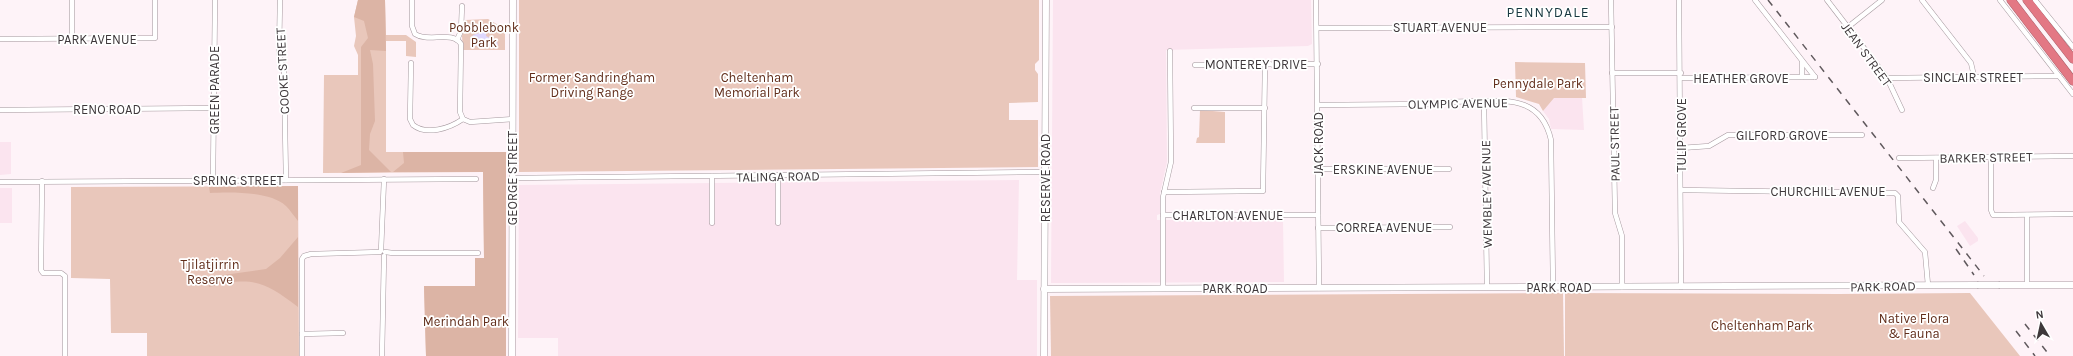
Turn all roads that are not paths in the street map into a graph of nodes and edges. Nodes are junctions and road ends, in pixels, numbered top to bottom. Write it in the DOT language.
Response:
graph roads {
  1 [pos="72,0"];
  2 [pos="155,0"];
  3 [pos="215,0"];
  4 [pos="280,0"];
  5 [pos="412,0"];
  6 [pos="512,0"];
  7 [pos="1046,0"];
  8 [pos="1316,0"];
  9 [pos="1611,0"];
  10 [pos="1679,0"];
  11 [pos="1755,0"];
  12 [pos="1827,0"];
  13 [pos="1882,0"];
  14 [pos="1922,0"];
  15 [pos="2000,0"];
  16 [pos="2011,0"];
  17 [pos="2027,0"];
  18 [pos="2035,0"];
  19 [pos="462,6"];
  20 [pos="2047,21"];
  21 [pos="1612,27"];
  22 [pos="1848,27"];
  23 [pos="1317,28"];
  24 [pos="2031,33"];
  25 [pos="0,39"];
  26 [pos="72,39"];
  27 [pos="458,40"];
  28 [pos="2073,47"];
  29 [pos="1170,51"];
  30 [pos="2073,59"];
  31 [pos="1802,61"];
  32 [pos="411,63"];
  33 [pos="1265,64"];
  34 [pos="1318,64"];
  35 [pos="1195,65"];
  36 [pos="1612,73"];
  37 [pos="1681,75"];
  38 [pos="1974,76"];
  39 [pos="2059,76"];
  40 [pos="1802,77"];
  41 [pos="1887,78"];
  42 [pos="2073,81"];
  43 [pos="2073,94"];
  44 [pos="1484,101"];
  45 [pos="1318,105"];
  46 [pos="214,108"];
  47 [pos="1194,108"];
  48 [pos="1265,108"];
  49 [pos="0,110"];
  50 [pos="1902,110"];
  51 [pos="463,119"];
  52 [pos="512,119"];
  53 [pos="1862,134"];
  54 [pos="1681,148"];
  55 [pos="2073,156"];
  56 [pos="1991,157"];
  57 [pos="1899,158"];
  58 [pos="1936,158"];
  59 [pos="1318,169"];
  60 [pos="1449,169"];
  61 [pos="1045,172"];
  62 [pos="712,176"];
  63 [pos="778,176"];
  64 [pos="512,178"];
  65 [pos="383,179"];
  66 [pos="476,179"];
  67 [pos="213,180"];
  68 [pos="284,180"];
  69 [pos="42,181"];
  70 [pos="0,182"];
  71 [pos="1933,188"];
  72 [pos="1681,190"];
  73 [pos="1164,192"];
  74 [pos="2073,214"];
  75 [pos="1163,215"];
  76 [pos="1318,215"];
  77 [pos="2027,215"];
  78 [pos="712,223"];
  79 [pos="778,223"];
  80 [pos="1450,227"];
  81 [pos="1318,228"];
  82 [pos="382,253"];
  83 [pos="478,253"];
  84 [pos="1928,285"];
  85 [pos="2028,285"];
  86 [pos="2073,285"];
  87 [pos="1487,287"];
  88 [pos="1553,287"];
  89 [pos="1622,287"];
  90 [pos="1682,287"];
  91 [pos="1163,288"];
  92 [pos="1319,288"];
  93 [pos="1044,289"];
  94 [pos="342,333"];
  95 [pos="302,334"];
  96 [pos="65,356"];
  97 [pos="302,356"];
  98 [pos="382,356"];
  99 [pos="512,356"];
  100 [pos="1044,356"];
  1 -- 26 [label="street"];
  2 -- 26 [label="street, PARK AVENUE"];
  3 -- 46 [label="street, GREEN PARADE"];
  4 -- 68 [label="street, COOKE STREET"];
  5 -- 27 [label="street"];
  6 -- 52 [label="street, GEORGE STREET"];
  7 -- 61 [label="street, RESERVE ROAD"];
  8 -- 23 [label="street, JACK ROAD"];
  9 -- 21 [label="street, PAUL STREET"];
  10 -- 37 [label="street, TULIP GROVE"];
  11 -- 31 [label="street, HEATHER GROVE"];
  12 -- 22 [label="street, JEAN STREET"];
  13 -- 22 [label="street"];
  14 -- 38 [label="street"];
  15 -- 24 [label="street"];
  16 -- 24 [label="highway"];
  17 -- 20 [label="highway"];
  18 -- 20 [label="street"];
  19 -- 27 [label="street"];
  20 -- 24 [label="highway"];
  20 -- 28 [label="street"];
  20 -- 30 [label="highway"];
  21 -- 23 [label="street, STUART AVENUE"];
  21 -- 36 [label="street, PAUL STREET"];
  22 -- 41 [label="street, JEAN STREET"];
  23 -- 34 [label="street, JACK ROAD"];
  24 -- 39 [label="street"];
  24 -- 42 [label="highway"];
  25 -- 26 [label="street, PARK AVENUE"];
  27 -- 51 [label="street"];
  29 -- 73 [label="street"];
  31 -- 40 [label="street, HEATHER GROVE"];
  31 -- 40 [label="street, HEATHER GROVE"];
  32 -- 51 [label="street"];
  33 -- 34 [label="street, MONTEREY DRIVE"];
  33 -- 35 [label="street, MONTEREY DRIVE"];
  33 -- 48 [label="street"];
  34 -- 45 [label="street, JACK ROAD"];
  36 -- 37 [label="street, HEATHER GROVE"];
  36 -- 89 [label="street, PAUL STREET"];
  37 -- 40 [label="street, HEATHER GROVE"];
  37 -- 54 [label="street, TULIP GROVE"];
  38 -- 39 [label="street, SINCLAIR STREET"];
  38 -- 41 [label="street, SINCLAIR STREET"];
  39 -- 43 [label="street"];
  41 -- 50 [label="street, JEAN STREET"];
  44 -- 45 [label="street, OLYMPIC AVENUE"];
  44 -- 87 [label="street, WEMBLEY AVENUE"];
  44 -- 88 [label="street, OLYMPIC AVENUE"];
  45 -- 59 [label="street, JACK ROAD"];
  46 -- 49 [label="street, RENO ROAD"];
  46 -- 67 [label="street, GREEN PARADE"];
  47 -- 48 [label="street"];
  48 -- 73 [label="street"];
  51 -- 52 [label="street"];
  52 -- 64 [label="street, GEORGE STREET"];
  53 -- 54 [label="street, GILFORD GROVE"];
  54 -- 72 [label="street, TULIP GROVE"];
  55 -- 56 [label="street, BARKER STREET"];
  56 -- 58 [label="street, BARKER STREET"];
  56 -- 77 [label="street"];
  57 -- 58 [label="street, BARKER STREET"];
  58 -- 71 [label="street"];
  59 -- 60 [label="street, ERSKINE AVENUE"];
  59 -- 76 [label="street, JACK ROAD"];
  61 -- 63 [label="street, TALINGA ROAD"];
  61 -- 93 [label="street, RESERVE ROAD"];
  62 -- 63 [label="street, TALINGA ROAD"];
  62 -- 64 [label="street, TALINGA ROAD"];
  62 -- 78 [label="street"];
  63 -- 79 [label="street"];
  64 -- 99 [label="street, GEORGE STREET"];
  65 -- 66 [label="street, SPRING STREET"];
  65 -- 68 [label="street, SPRING STREET"];
  65 -- 82 [label="street"];
  67 -- 68 [label="street, SPRING STREET"];
  67 -- 69 [label="street, SPRING STREET"];
  69 -- 70 [label="street, SPRING STREET"];
  69 -- 96 [label="street"];
  72 -- 84 [label="street, CHURCHILL AVENUE"];
  72 -- 90 [label="street, TULIP GROVE"];
  73 -- 75 [label="street"];
  74 -- 77 [label="street"];
  75 -- 76 [label="street, CHARLTON AVENUE"];
  75 -- 91 [label="street, CHARLTON AVENUE"];
  76 -- 81 [label="street, JACK ROAD"];
  77 -- 85 [label="street"];
  80 -- 81 [label="street, CORREA AVENUE"];
  81 -- 92 [label="street, JACK ROAD"];
  82 -- 83 [label="street"];
  82 -- 95 [label="street"];
  82 -- 98 [label="street"];
  84 -- 85 [label="street, PARK ROAD, bridge"];
  84 -- 90 [label="street, PARK ROAD"];
  85 -- 86 [label="street, PARK ROAD"];
  87 -- 88 [label="street, PARK ROAD"];
  87 -- 92 [label="street, PARK ROAD"];
  88 -- 89 [label="street, PARK ROAD"];
  89 -- 90 [label="street, PARK ROAD"];
  91 -- 92 [label="street, PARK ROAD"];
  91 -- 93 [label="street, PARK ROAD"];
  93 -- 100 [label="street, RESERVE ROAD"];
  94 -- 95 [label="street"];
  95 -- 97 [label="street"];
}
